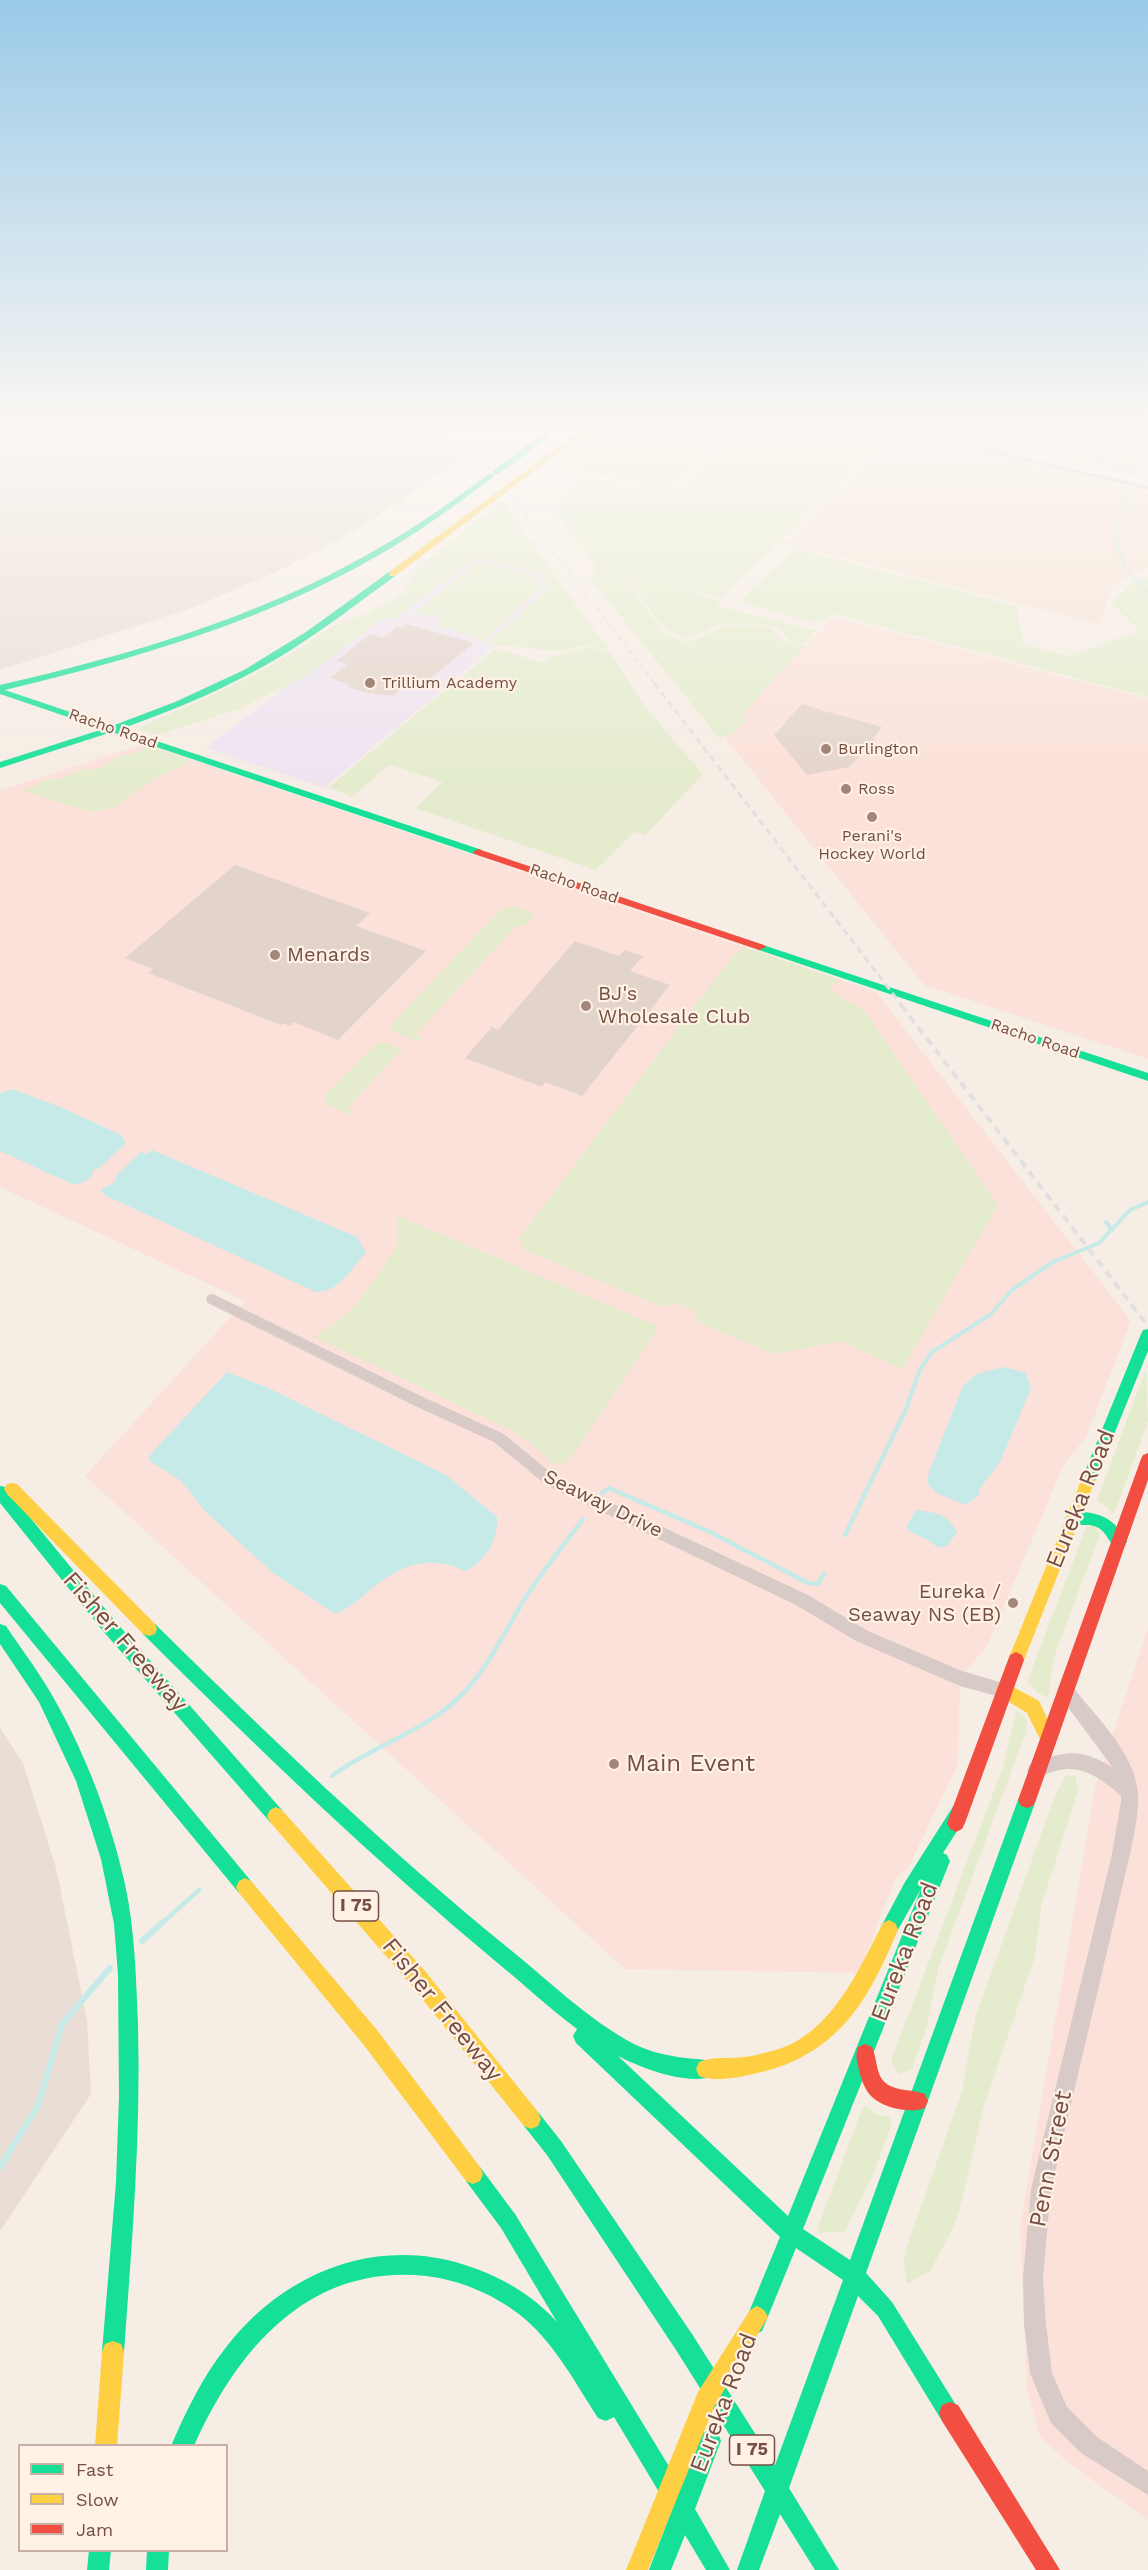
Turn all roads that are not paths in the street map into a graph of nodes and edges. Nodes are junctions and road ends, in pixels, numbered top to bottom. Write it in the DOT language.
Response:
graph roads {
  1 [pos="382,549"];
  2 [pos="425,549"];
  3 [pos="0,689"];
  4 [pos="0,765"];
  5 [pos="1148,1077"];
  6 [pos="213,1299"];
  7 [pos="1148,1334"];
  8 [pos="1148,1459"];
  9 [pos="0,1479"];
  10 [pos="0,1492"];
  11 [pos="1073,1519"];
  12 [pos="1119,1542"];
  13 [pos="0,1591"];
  14 [pos="0,1631"];
  15 [pos="1004,1690"];
  16 [pos="1065,1690"];
  17 [pos="1048,1737"];
  18 [pos="1036,1770"];
  19 [pos="1129,1792"];
  20 [pos="960,1811"];
  21 [pos="479,1938"];
  22 [pos="865,2054"];
  23 [pos="918,2101"];
  24 [pos="791,2233"];
  25 [pos="852,2274"];
  26 [pos="758,2317"];
  27 [pos="642,2440"];
  28 [pos="106,2444"];
  29 [pos="183,2444"];
  30 [pos="1148,2484"];
  31 [pos="100,2552"];
  32 [pos="158,2552"];
  33 [pos="825,2564"];
  34 [pos="98,2570"];
  35 [pos="157,2570"];
  36 [pos="637,2570"];
  37 [pos="660,2570"];
  38 [pos="719,2570"];
  39 [pos="748,2570"];
  40 [pos="1049,2570"];
  1 -- 3 [label="main road"];
  2 -- 4 [label="main road"];
  3 -- 5 [label="main road, Racho Road"];
  6 -- 15 [label="street, Seaway Drive"];
  7 -- 11 [label="main road, Eureka Road"];
  8 -- 12 [label="main road"];
  9 -- 21 [label="main road"];
  10 -- 33 [label="main road, Fisher Freeway / I 75"];
  11 -- 12 [label="main road"];
  11 -- 15 [label="main road, Eureka Road"];
  12 -- 16 [label="main road"];
  13 -- 27 [label="main road"];
  14 -- 28 [label="main road"];
  15 -- 17 [label="main road"];
  15 -- 20 [label="main road, Eureka Road"];
  16 -- 17 [label="main road"];
  16 -- 19 [label="street, Penn Street"];
  17 -- 18 [label="main road"];
  18 -- 19 [label="street"];
  18 -- 23 [label="main road"];
  19 -- 30 [label="street, Penn Street"];
  20 -- 21 [label="main road"];
  20 -- 22 [label="main road, Eureka Road"];
  21 -- 24 [label="main road"];
  22 -- 23 [label="main road"];
  22 -- 24 [label="main road, Eureka Road"];
  23 -- 25 [label="main road"];
  24 -- 25 [label="main road"];
  24 -- 26 [label="main road, Eureka Road"];
  25 -- 39 [label="main road"];
  25 -- 40 [label="main road"];
  26 -- 36 [label="main road"];
  26 -- 37 [label="main road, Eureka Road"];
  27 -- 29 [label="main road"];
  27 -- 38 [label="main road"];
  31 -- 34 [label="main road"];
  32 -- 35 [label="main road"];
}
